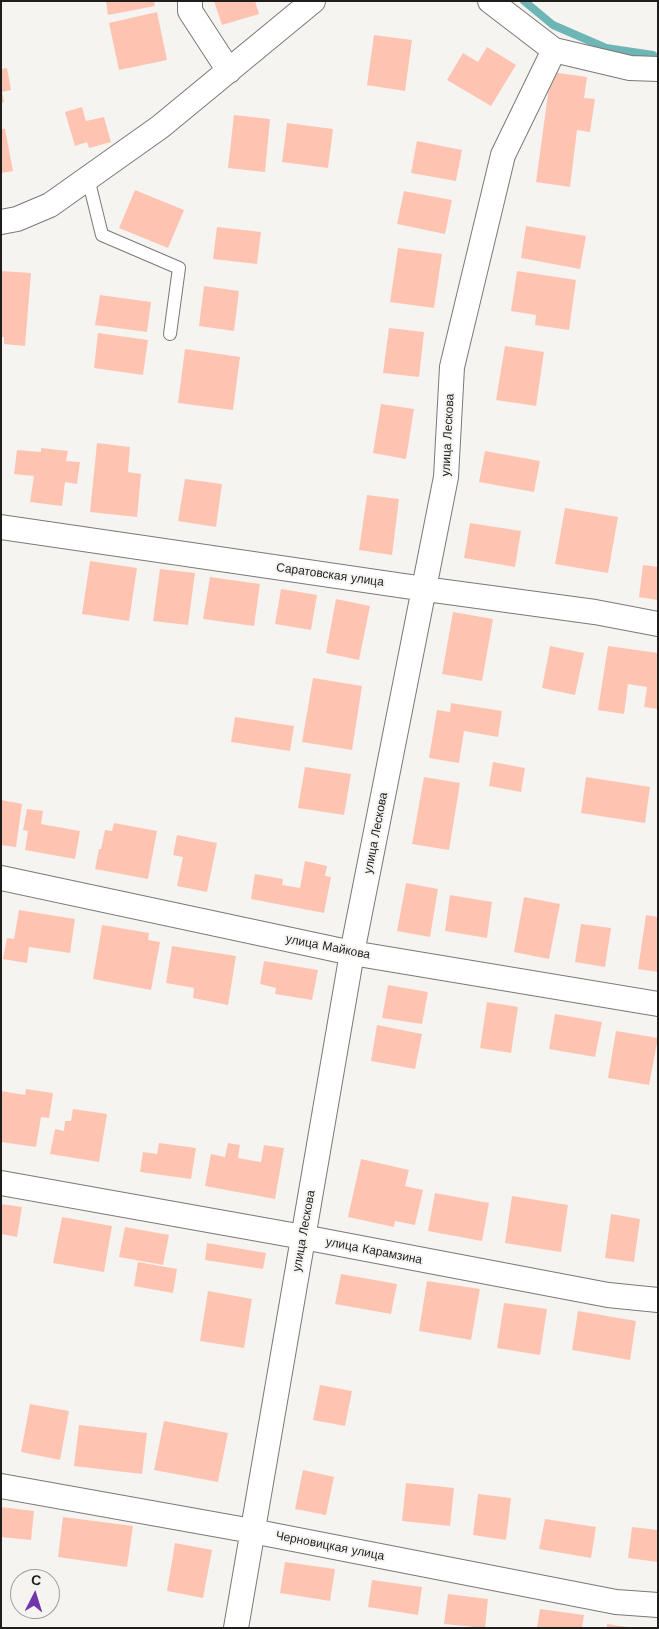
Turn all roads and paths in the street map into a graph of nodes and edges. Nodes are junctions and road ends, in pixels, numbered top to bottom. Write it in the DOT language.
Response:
graph roads {
  1 [pos="190,1"];
  2 [pos="312,1"];
  3 [pos="490,1"];
  4 [pos="554,50"];
  5 [pos="658,69"];
  6 [pos="229,71"];
  7 [pos="88,178"];
  8 [pos="1,222"];
  9 [pos="170,334"];
  10 [pos="1,527"];
  11 [pos="425,589"];
  12 [pos="658,624"];
  13 [pos="1,878"];
  14 [pos="352,953"];
  15 [pos="658,1004"];
  16 [pos="1,1183"];
  17 [pos="303,1237"];
  18 [pos="658,1300"];
  19 [pos="1,1486"];
  20 [pos="252,1531"];
  21 [pos="658,1605"];
  22 [pos="236,1628"];
  1 -- 6 [label="street"];
  2 -- 6 [label="street"];
  3 -- 4 [label="street"];
  4 -- 5 [label="street"];
  4 -- 11 [label="street, улица Лескова"];
  6 -- 7 [label="street"];
  7 -- 8 [label="street"];
  7 -- 9 [label="lane"];
  10 -- 11 [label="street, Саратовская улица"];
  11 -- 12 [label="street, Саратовская улица"];
  11 -- 14 [label="street, улица Лескова"];
  13 -- 14 [label="street, улица Майкова"];
  14 -- 15 [label="street, улица Майкова"];
  14 -- 17 [label="street, улица Лескова"];
  16 -- 17 [label="street, улица Карамзина"];
  17 -- 18 [label="street, улица Карамзина"];
  17 -- 20 [label="street, улица Лескова"];
  19 -- 20 [label="street, Черновицкая улица"];
  20 -- 21 [label="street, Черновицкая улица"];
  20 -- 22 [label="street, улица Лескова"];
}
